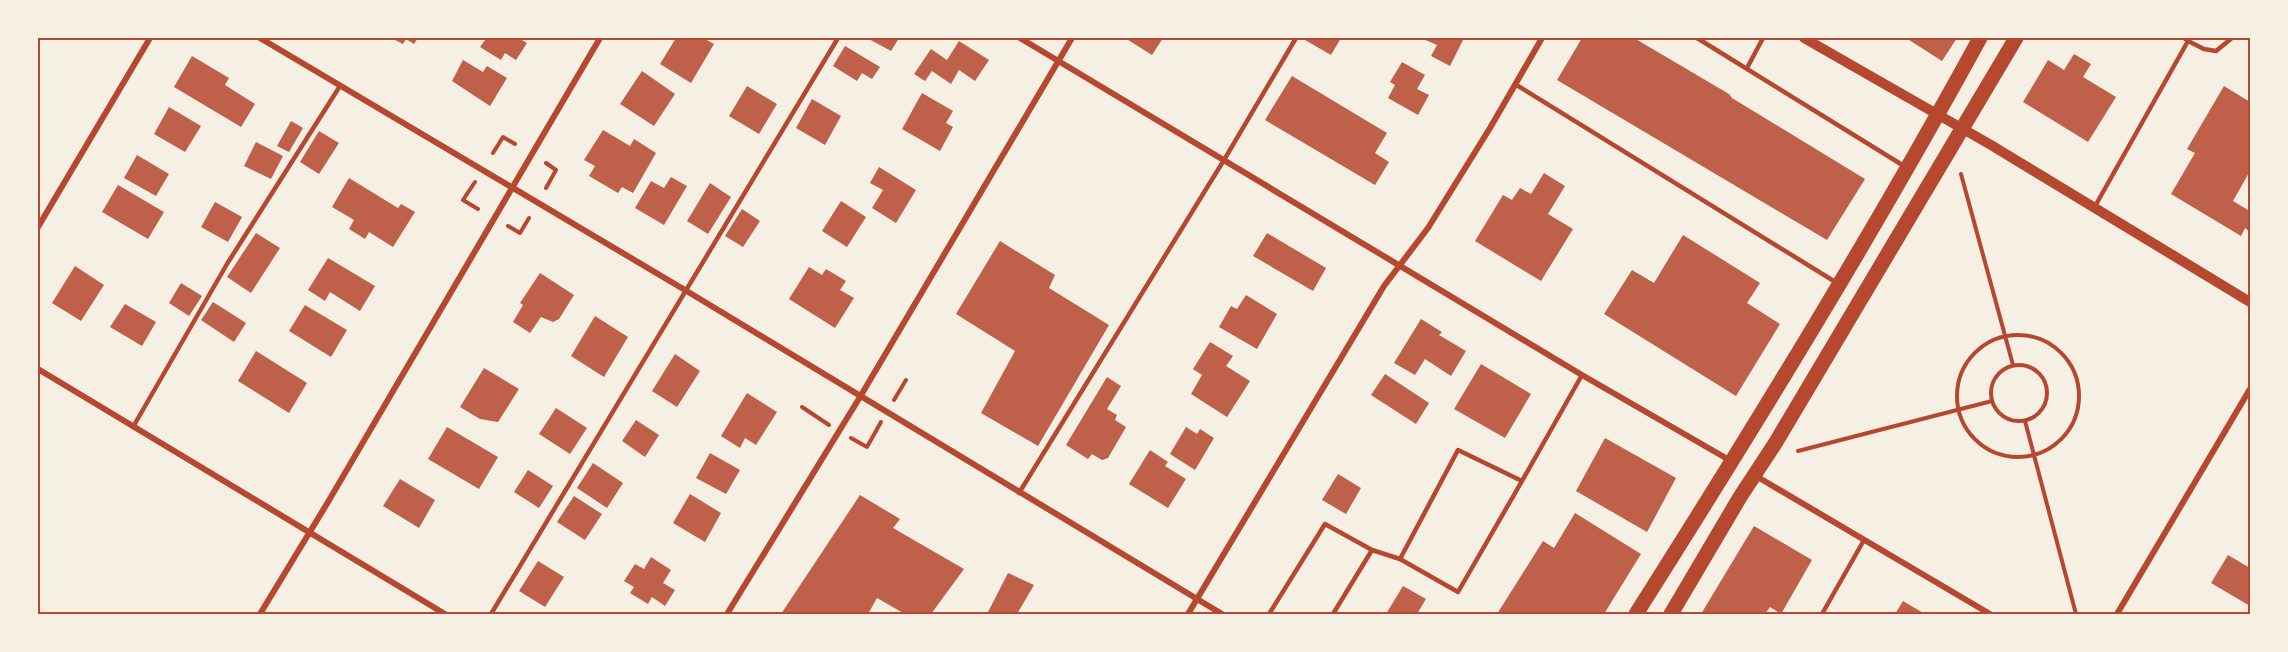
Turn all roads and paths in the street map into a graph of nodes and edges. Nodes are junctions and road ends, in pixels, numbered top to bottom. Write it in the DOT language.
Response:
graph roads {
  1 [pos="150,38"];
  2 [pos="260,38"];
  3 [pos="600,38"];
  4 [pos="838,38"];
  5 [pos="1020,38"];
  6 [pos="1072,38"];
  7 [pos="1296,38"];
  8 [pos="1542,38"];
  9 [pos="1697,38"];
  10 [pos="1763,38"];
  11 [pos="1804,38"];
  12 [pos="1980,38"];
  13 [pos="2016,38"];
  14 [pos="2232,38"];
  15 [pos="2186,39"];
  16 [pos="1059,61"];
  17 [pos="1747,68"];
  18 [pos="1515,84"];
  19 [pos="340,86"];
  20 [pos="1938,114"];
  21 [pos="1961,128"];
  22 [pos="515,144"];
  23 [pos="493,153"];
  24 [pos="1224,160"];
  25 [pos="546,163"];
  26 [pos="1906,168"];
  27 [pos="1961,174"];
  28 [pos="475,182"];
  29 [pos="546,188"];
  30 [pos="512,189"];
  31 [pos="2094,208"];
  32 [pos="478,209"];
  33 [pos="529,218"];
  34 [pos="508,226"];
  35 [pos="38,227"];
  36 [pos="1400,265"];
  37 [pos="1838,283"];
  38 [pos="685,290"];
  39 [pos="2250,302"];
  40 [pos="2005,336"];
  41 [pos="2013,365"];
  42 [pos="38,369"];
  43 [pos="1582,375"];
  44 [pos="2250,389"];
  45 [pos="860,397"];
  46 [pos="1992,401"];
  47 [pos="1958,409"];
  48 [pos="2025,421"];
  49 [pos="132,427"];
  50 [pos="1798,451"];
  51 [pos="2033,455"];
  52 [pos="1732,462"];
  53 [pos="1755,476"];
  54 [pos="1522,482"];
  55 [pos="1019,493"];
  56 [pos="310,533"];
  57 [pos="1864,540"];
  58 [pos="1372,550"];
  59 [pos="1400,559"];
  60 [pos="1197,600"];
  61 [pos="260,615"];
  62 [pos="445,615"];
  63 [pos="491,615"];
  64 [pos="727,615"];
  65 [pos="1188,615"];
  66 [pos="1222,615"];
  67 [pos="1269,615"];
  68 [pos="1333,615"];
  69 [pos="1636,615"];
  70 [pos="1671,615"];
  71 [pos="1822,615"];
  72 [pos="1990,615"];
  73 [pos="2076,615"];
  74 [pos="2117,615"];
  1 -- 35 [label="street"];
  2 -- 19 [label="street"];
  3 -- 30 [label="street"];
  4 -- 38 [label="lane"];
  5 -- 16 [label="street"];
  6 -- 16 [label="street"];
  7 -- 24 [label="lane"];
  8 -- 18 [label="street"];
  9 -- 17 [label="lane"];
  10 -- 17 [label="lane"];
  11 -- 20 [label="street"];
  12 -- 20 [label="main road"];
  13 -- 21 [label="main road"];
  14 -- 15 [label="lane"];
  15 -- 31 [label="lane"];
  16 -- 24 [label="street"];
  16 -- 45 [label="street"];
  17 -- 26 [label="lane"];
  18 -- 36 [label="street"];
  18 -- 37 [label="lane"];
  19 -- 30 [label="street"];
  19 -- 49 [label="lane"];
  20 -- 21 [label="street"];
  20 -- 26 [label="main road"];
  21 -- 31 [label="street"];
  21 -- 53 [label="main road"];
  22 -- 23 [label="path"];
  24 -- 36 [label="street"];
  24 -- 55 [label="lane"];
  25 -- 29 [label="path"];
  26 -- 37 [label="main road"];
  27 -- 40 [label="path"];
  28 -- 32 [label="path"];
  30 -- 38 [label="street"];
  30 -- 56 [label="street"];
  31 -- 39 [label="street"];
  33 -- 34 [label="path"];
  36 -- 43 [label="street"];
  36 -- 60 [label="street"];
  37 -- 52 [label="main road"];
  38 -- 45 [label="street"];
  38 -- 63 [label="lane"];
  40 -- 41 [label="path"];
  40 -- 47 [label="path"];
  40 -- 51 [label="path"];
  41 -- 46 [label="path"];
  41 -- 48 [label="path"];
  42 -- 49 [label="street"];
  43 -- 52 [label="street"];
  43 -- 54 [label="lane"];
  44 -- 74 [label="street"];
  45 -- 55 [label="street"];
  45 -- 64 [label="street"];
  46 -- 47 [label="path"];
  46 -- 48 [label="path"];
  47 -- 50 [label="path"];
  47 -- 51 [label="path"];
  48 -- 51 [label="path"];
  49 -- 56 [label="street"];
  51 -- 73 [label="path"];
  52 -- 69 [label="main road"];
  53 -- 57 [label="street"];
  53 -- 70 [label="main road"];
  54 -- 59 [label="lane"];
  54 -- 59 [label="lane"];
  55 -- 60 [label="street"];
  56 -- 61 [label="street"];
  56 -- 62 [label="street"];
  57 -- 71 [label="lane"];
  57 -- 72 [label="street"];
  58 -- 59 [label="lane"];
  58 -- 67 [label="lane"];
  58 -- 68 [label="lane"];
  60 -- 65 [label="street"];
  60 -- 66 [label="street"];
}
